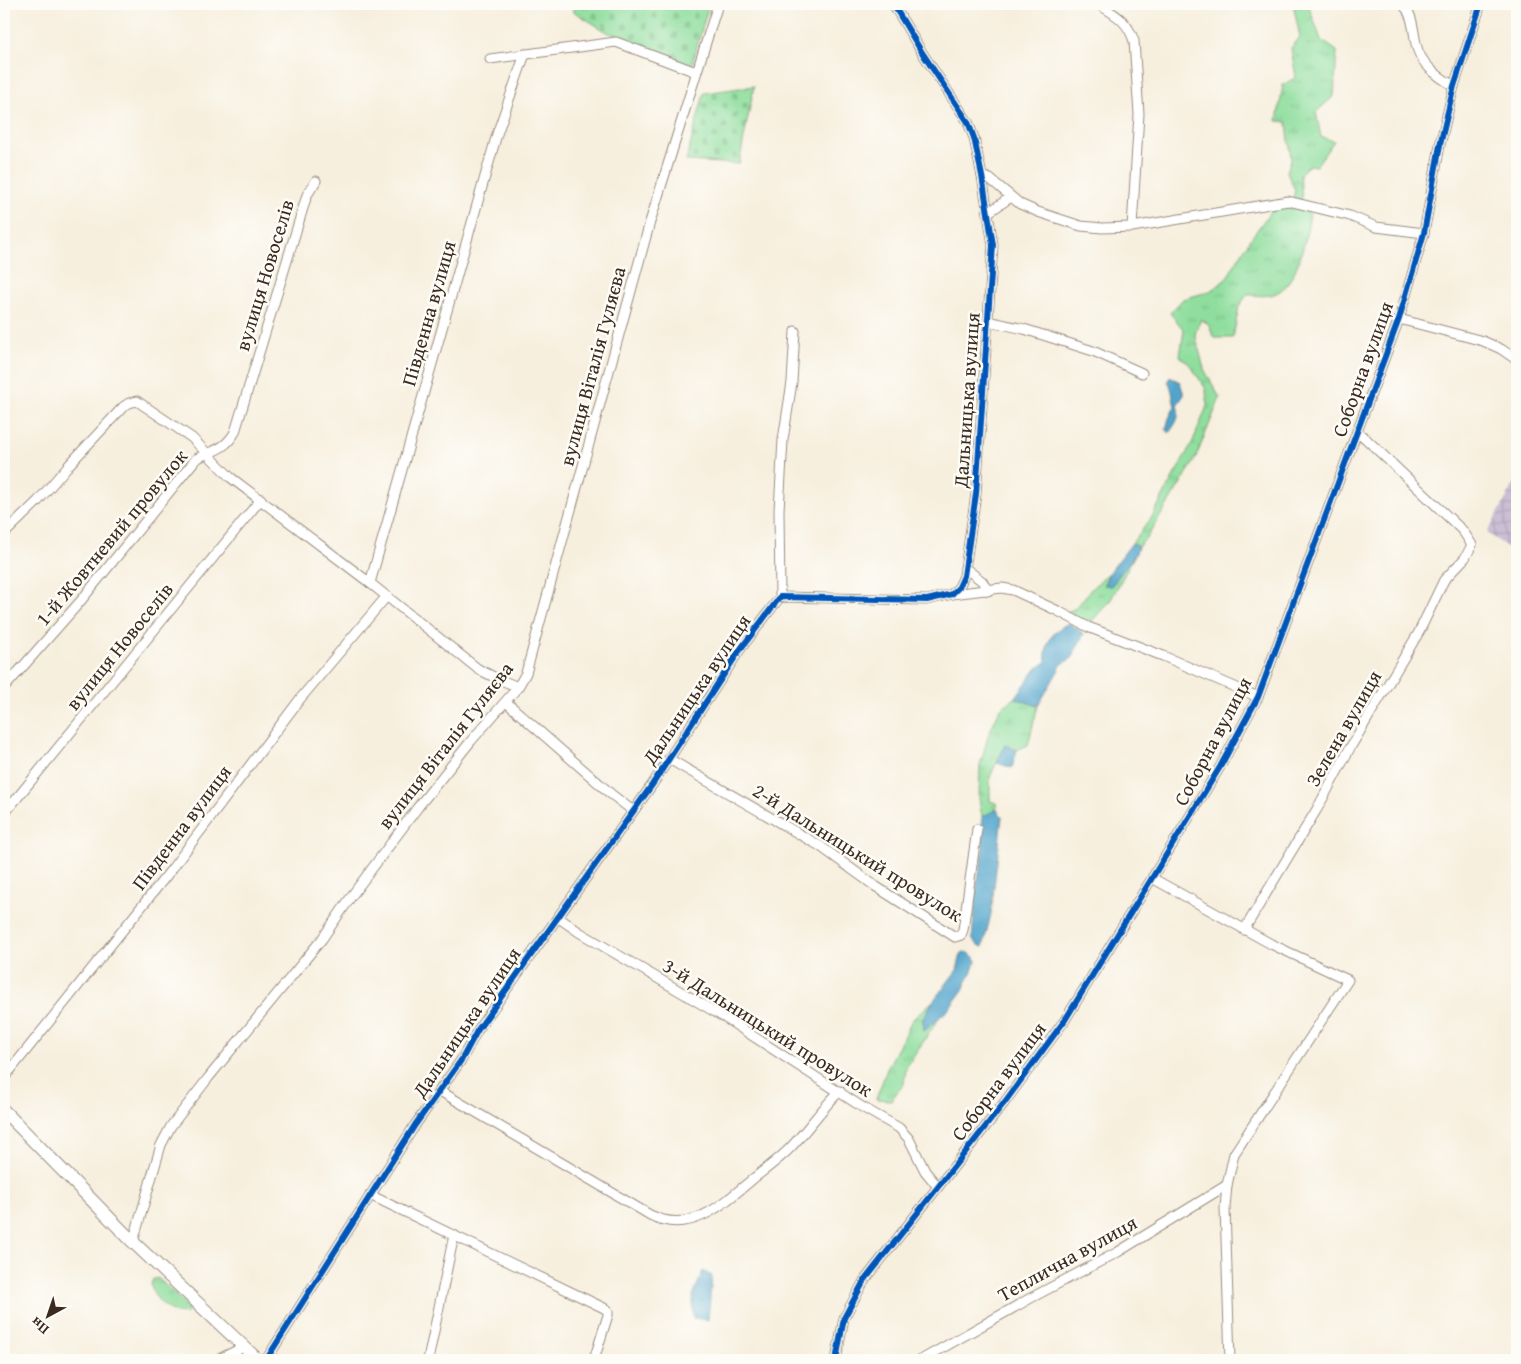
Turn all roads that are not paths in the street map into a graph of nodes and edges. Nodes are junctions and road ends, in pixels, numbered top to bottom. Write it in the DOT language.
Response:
graph roads {
  1 [pos="718,4"];
  2 [pos="893,4"];
  3 [pos="1098,4"];
  4 [pos="1403,4"];
  5 [pos="1481,4"];
  6 [pos="525,54"];
  7 [pos="490,60"];
  8 [pos="696,72"];
  9 [pos="1454,86"];
  10 [pos="982,176"];
  11 [pos="316,181"];
  12 [pos="1011,197"];
  13 [pos="989,212"];
  14 [pos="1132,227"];
  15 [pos="1424,232"];
  16 [pos="1399,319"];
  17 [pos="988,321"];
  18 [pos="795,330"];
  19 [pos="1517,360"];
  20 [pos="1142,373"];
  21 [pos="1357,432"];
  22 [pos="206,454"];
  23 [pos="261,499"];
  24 [pos="4,534"];
  25 [pos="965,568"];
  26 [pos="370,583"];
  27 [pos="988,590"];
  28 [pos="952,594"];
  29 [pos="386,597"];
  30 [pos="780,597"];
  31 [pos="518,687"];
  32 [pos="4,688"];
  33 [pos="1258,696"];
  34 [pos="506,702"];
  35 [pos="669,760"];
  36 [pos="634,811"];
  37 [pos="4,814"];
  38 [pos="977,829"];
  39 [pos="1152,878"];
  40 [pos="559,918"];
  41 [pos="1244,930"];
  42 [pos="4,1078"];
  43 [pos="440,1091"];
  44 [pos="840,1091"];
  45 [pos="4,1111"];
  46 [pos="1227,1185"];
  47 [pos="938,1187"];
  48 [pos="370,1194"];
  49 [pos="454,1235"];
  50 [pos="133,1242"];
  51 [pos="244,1347"];
  52 [pos="217,1360"];
  53 [pos="258,1360"];
  54 [pos="266,1360"];
  55 [pos="428,1360"];
  56 [pos="594,1360"];
  57 [pos="836,1360"];
  58 [pos="921,1360"];
  59 [pos="1230,1360"];
  1 -- 8 [label="street, вулиця Віталія Гуляєва"];
  2 -- 10 [label="street, Дальницька вулиця"];
  3 -- 14 [label="street"];
  4 -- 9 [label="street"];
  5 -- 9 [label="street, Соборна вулиця"];
  6 -- 7 [label="street"];
  6 -- 8 [label="street"];
  6 -- 26 [label="street, Південна вулиця"];
  8 -- 31 [label="street, вулиця Віталія Гуляєва"];
  9 -- 15 [label="street, Соборна вулиця"];
  10 -- 12 [label="street"];
  10 -- 13 [label="street, Дальницька вулиця"];
  11 -- 22 [label="street, вулиця Новоселів"];
  12 -- 13 [label="street"];
  12 -- 14 [label="street"];
  13 -- 17 [label="street, Дальницька вулиця"];
  14 -- 15 [label="street"];
  15 -- 16 [label="street, Соборна вулиця"];
  16 -- 19 [label="street"];
  16 -- 21 [label="street, Соборна вулиця"];
  17 -- 20 [label="street"];
  17 -- 25 [label="street, Дальницька вулиця"];
  18 -- 30 [label="street"];
  21 -- 33 [label="street, Соборна вулиця"];
  21 -- 41 [label="street, Зелена вулиця"];
  22 -- 23 [label="street"];
  22 -- 24 [label="street"];
  22 -- 32 [label="street, 1-й Жовтневий провулок"];
  23 -- 26 [label="street"];
  23 -- 37 [label="street, вулиця Новоселів"];
  25 -- 27 [label="street"];
  25 -- 28 [label="street, Дальницька вулиця"];
  26 -- 29 [label="street"];
  27 -- 28 [label="street"];
  27 -- 33 [label="street"];
  28 -- 30 [label="street"];
  29 -- 31 [label="street"];
  29 -- 42 [label="street, Південна вулиця"];
  30 -- 35 [label="street, Дальницька вулиця"];
  31 -- 34 [label="street, вулиця Віталія Гуляєва"];
  33 -- 39 [label="street, Соборна вулиця"];
  34 -- 36 [label="street"];
  34 -- 50 [label="street, вулиця Віталія Гуляєва"];
  35 -- 36 [label="street, Дальницька вулиця"];
  35 -- 38 [label="street, 2-й Дальницький провулок"];
  36 -- 40 [label="street, Дальницька вулиця"];
  39 -- 41 [label="street"];
  39 -- 47 [label="street, Соборна вулиця"];
  40 -- 43 [label="street, Дальницька вулиця"];
  40 -- 44 [label="street, 3-й Дальницький провулок"];
  41 -- 46 [label="street"];
  43 -- 44 [label="street"];
  43 -- 48 [label="street, Дальницька вулиця"];
  44 -- 47 [label="street, 3-й Дальницький провулок"];
  45 -- 50 [label="highway"];
  46 -- 58 [label="street, Теплична вулиця"];
  46 -- 59 [label="street"];
  47 -- 57 [label="street, Соборна вулиця"];
  48 -- 49 [label="street"];
  48 -- 54 [label="street, Дальницька вулиця"];
  49 -- 55 [label="street"];
  49 -- 56 [label="street"];
  50 -- 51 [label="highway"];
  51 -- 52 [label="street"];
  51 -- 53 [label="highway"];
}
